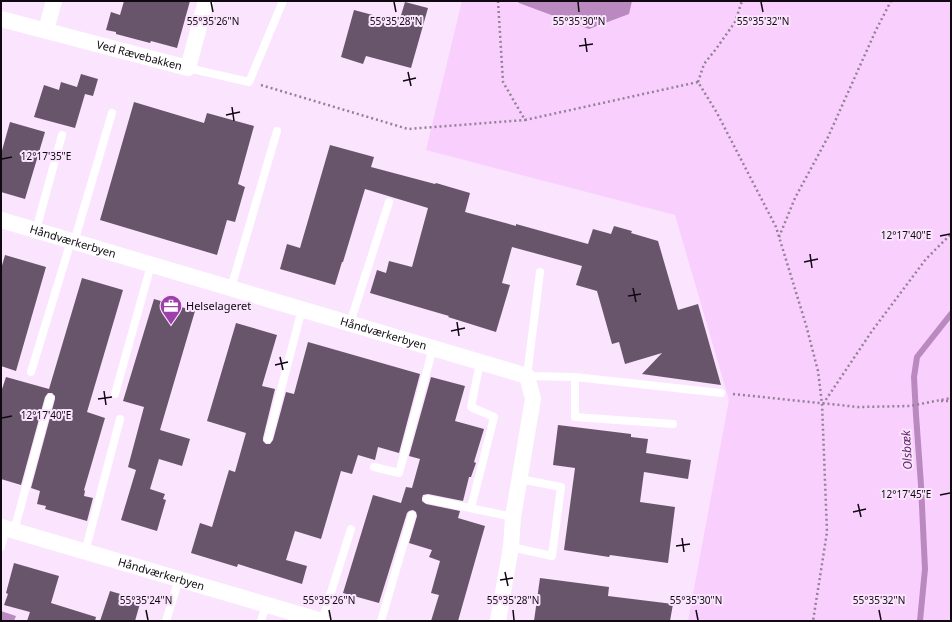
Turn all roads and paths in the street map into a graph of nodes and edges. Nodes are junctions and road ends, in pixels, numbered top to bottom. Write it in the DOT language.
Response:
graph roads {
  1 [pos="54,1"];
  2 [pos="206,1"];
  3 [pos="283,1"];
  4 [pos="498,1"];
  5 [pos="742,1"];
  6 [pos="891,1"];
  7 [pos="1,18"];
  8 [pos="46,30"];
  9 [pos="188,68"];
  10 [pos="249,82"];
  11 [pos="698,82"];
  12 [pos="112,113"];
  13 [pos="525,120"];
  14 [pos="277,131"];
  15 [pos="62,135"];
  16 [pos="389,202"];
  17 [pos="1,220"];
  18 [pos="36,230"];
  19 [pos="951,234"];
  20 [pos="779,237"];
  21 [pos="72,241"];
  22 [pos="151,265"];
  23 [pos="540,272"];
  24 [pos="231,288"];
  25 [pos="302,309"];
  26 [pos="350,324"];
  27 [pos="433,348"];
  28 [pos="480,362"];
  29 [pos="31,372"];
  30 [pos="527,376"];
  31 [pos="575,377"];
  32 [pos="721,392"];
  33 [pos="115,394"];
  34 [pos="50,398"];
  35 [pos="951,398"];
  36 [pos="937,401"];
  37 [pos="951,401"];
  38 [pos="822,404"];
  39 [pos="120,420"];
  40 [pos="673,424"];
  41 [pos="268,439"];
  42 [pos="374,467"];
  43 [pos="520,479"];
  44 [pos="427,499"];
  45 [pos="471,508"];
  46 [pos="412,515"];
  47 [pos="514,517"];
  48 [pos="7,529"];
  49 [pos="351,529"];
  50 [pos="1,547"];
  51 [pos="511,547"];
  52 [pos="85,552"];
  53 [pos="179,579"];
  54 [pos="266,604"];
  55 [pos="166,621"];
  56 [pos="261,621"];
  57 [pos="322,621"];
  58 [pos="381,621"];
  59 [pos="498,621"];
  60 [pos="813,621"];
  1 -- 8 [label="street"];
  2 -- 9 [label="street, Ved Rævebakken"];
  3 -- 10 [label="lane"];
  4 -- 13 [label="path"];
  5 -- 11 [label="path"];
  6 -- 20 [label="path"];
  7 -- 8 [label="street, Ved Rævebakken"];
  8 -- 9 [label="street, Ved Rævebakken"];
  9 -- 10 [label="lane"];
  10 -- 13 [label="path"];
  11 -- 13 [label="path"];
  11 -- 20 [label="path"];
  12 -- 21 [label="lane"];
  14 -- 24 [label="lane"];
  15 -- 18 [label="lane"];
  16 -- 26 [label="lane"];
  17 -- 18 [label="street, Håndværkerbyen"];
  18 -- 21 [label="street, Håndværkerbyen"];
  19 -- 38 [label="path"];
  20 -- 38 [label="path"];
  21 -- 22 [label="street, Håndværkerbyen"];
  21 -- 29 [label="lane"];
  22 -- 24 [label="street, Håndværkerbyen"];
  22 -- 33 [label="lane"];
  23 -- 30 [label="lane"];
  24 -- 25 [label="street, Håndværkerbyen"];
  25 -- 26 [label="street, Håndværkerbyen"];
  25 -- 41 [label="lane"];
  26 -- 27 [label="street, Håndværkerbyen"];
  27 -- 28 [label="street, Håndværkerbyen"];
  27 -- 42 [label="lane"];
  28 -- 30 [label="street, Håndværkerbyen"];
  28 -- 45 [label="lane"];
  30 -- 31 [label="lane"];
  30 -- 43 [label="street"];
  31 -- 32 [label="lane"];
  31 -- 40 [label="lane"];
  32 -- 38 [label="path"];
  34 -- 48 [label="lane"];
  35 -- 36 [label="path"];
  36 -- 37 [label="path"];
  36 -- 38 [label="path"];
  38 -- 60 [label="path"];
  39 -- 52 [label="lane"];
  43 -- 47 [label="street"];
  43 -- 51 [label="lane"];
  44 -- 45 [label="lane"];
  45 -- 47 [label="lane"];
  46 -- 58 [label="lane"];
  47 -- 51 [label="street"];
  48 -- 50 [label="lane"];
  48 -- 52 [label="street, Håndværkerbyen"];
  49 -- 57 [label="lane"];
  51 -- 59 [label="street"];
  52 -- 53 [label="street, Håndværkerbyen"];
  53 -- 54 [label="street, Håndværkerbyen"];
  53 -- 55 [label="lane"];
  54 -- 56 [label="lane"];
  54 -- 57 [label="street, Håndværkerbyen"];
}
